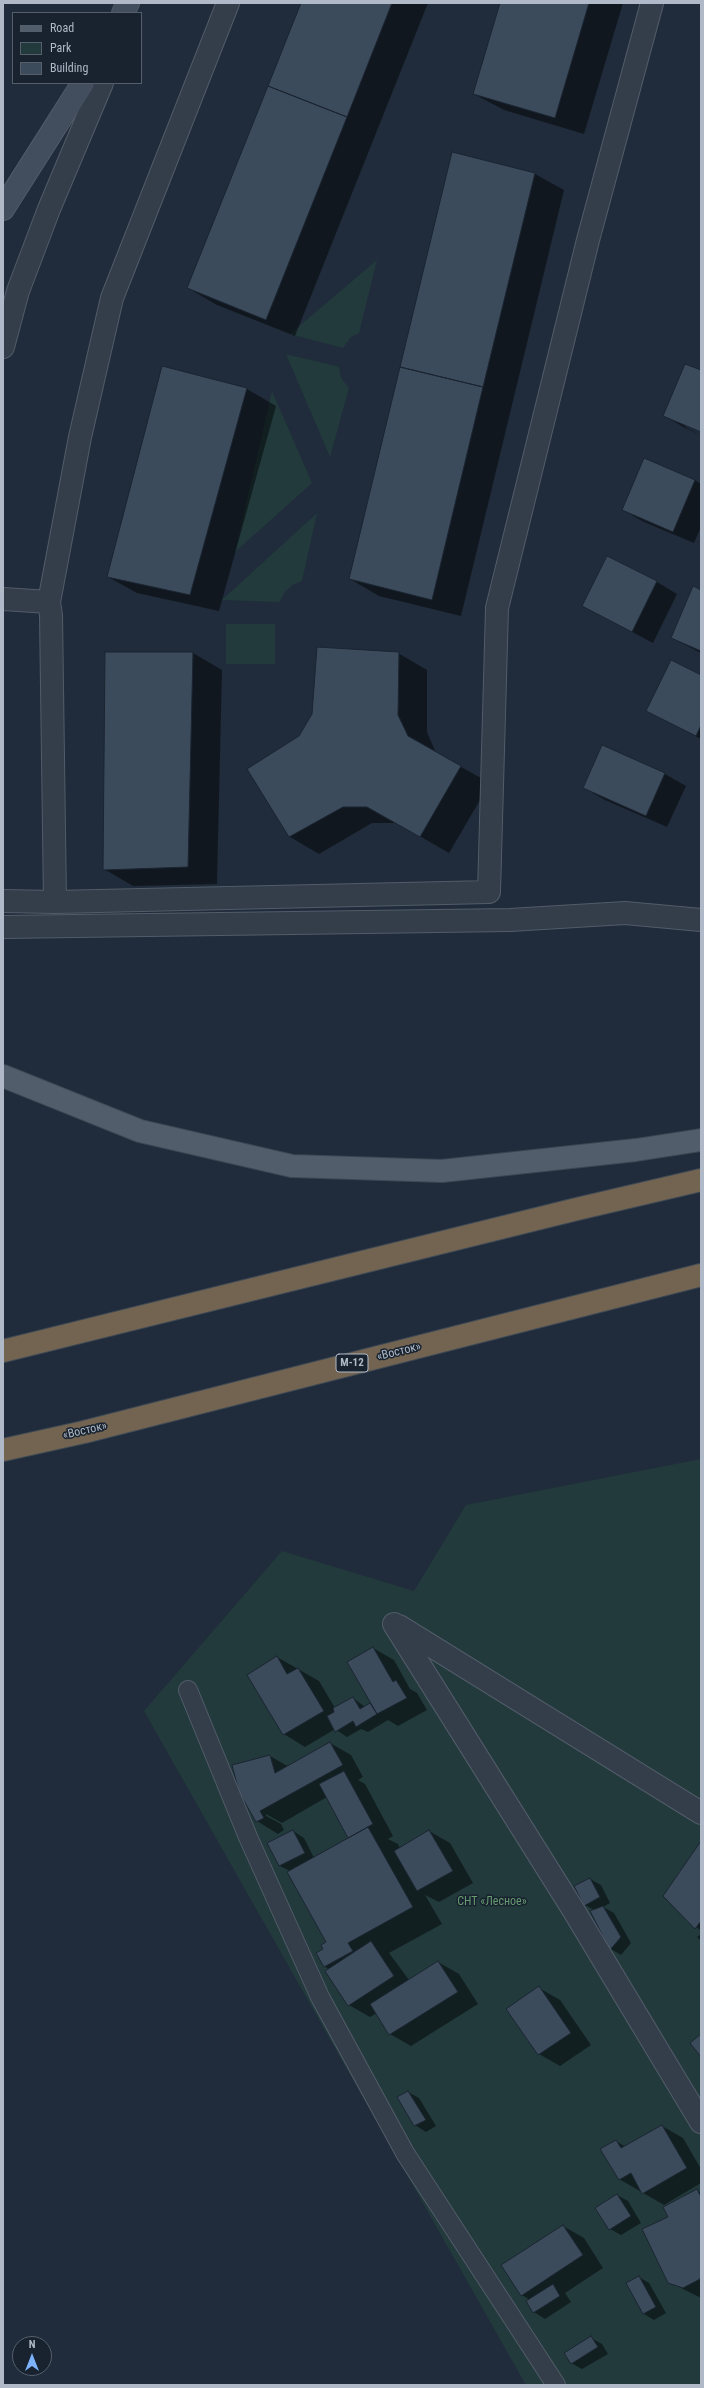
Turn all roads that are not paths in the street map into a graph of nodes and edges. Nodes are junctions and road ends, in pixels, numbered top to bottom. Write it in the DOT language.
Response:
graph roads {
  1 [pos="128,3"];
  2 [pos="228,3"];
  3 [pos="652,3"];
  4 [pos="124,12"];
  5 [pos="82,84"];
  6 [pos="102,84"];
  7 [pos="3,209"];
  8 [pos="3,347"];
  9 [pos="3,599"];
  10 [pos="49,602"];
  11 [pos="3,901"];
  12 [pos="55,902"];
  13 [pos="701,920"];
  14 [pos="3,927"];
  15 [pos="3,1076"];
  16 [pos="701,1140"];
  17 [pos="701,1180"];
  18 [pos="701,1275"];
  19 [pos="3,1351"];
  20 [pos="84,1432"];
  21 [pos="3,1450"];
  22 [pos="3,1459"];
  23 [pos="188,1690"];
  24 [pos="701,1814"];
  25 [pos="701,2122"];
  26 [pos="556,2385"];
  1 -- 4 [label="main road"];
  2 -- 10 [label="street"];
  3 -- 12 [label="street"];
  5 -- 7 [label="main road"];
  6 -- 8 [label="street"];
  9 -- 10 [label="street"];
  10 -- 12 [label="street"];
  11 -- 12 [label="street"];
  13 -- 14 [label="street"];
  15 -- 16 [label="main road"];
  17 -- 19 [label="highway"];
  18 -- 20 [label="highway, «Восток» / М-12"];
  20 -- 21 [label="highway, «Восток» / М-12"];
  20 -- 22 [label="main road"];
  23 -- 26 [label="lane"];
  24 -- 25 [label="street"];
}
